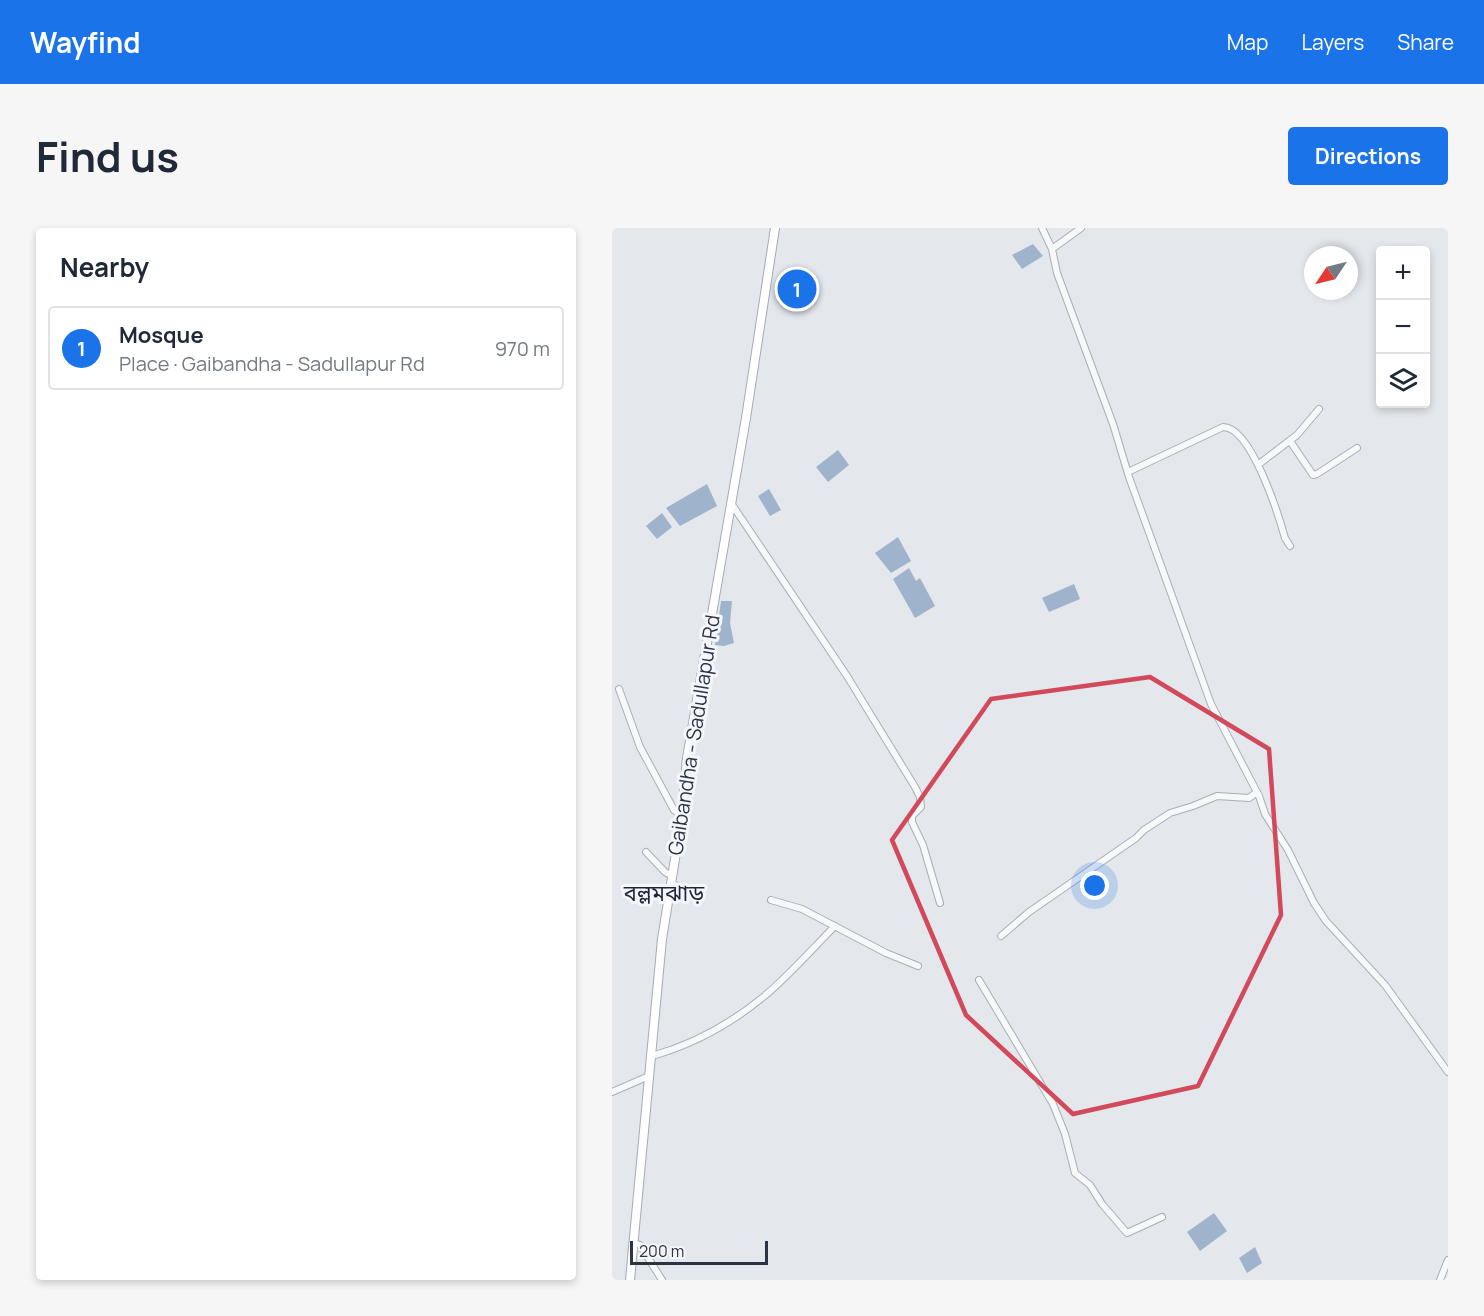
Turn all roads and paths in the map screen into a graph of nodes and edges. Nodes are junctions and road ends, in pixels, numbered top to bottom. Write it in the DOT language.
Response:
graph roads {
  1 [pos="775,228"];
  2 [pos="1042,228"];
  3 [pos="1081,228"];
  4 [pos="1052,249"];
  5 [pos="1319,409"];
  6 [pos="1290,441"];
  7 [pos="1357,448"];
  8 [pos="1259,464"];
  9 [pos="1128,472"];
  10 [pos="731,503"];
  11 [pos="1290,546"];
  12 [pos="619,689"];
  13 [pos="1257,792"];
  14 [pos="682,816"];
  15 [pos="646,852"];
  16 [pos="672,880"];
  17 [pos="688,892"];
  18 [pos="771,900"];
  19 [pos="940,903"];
  20 [pos="835,926"];
  21 [pos="1001,936"];
  22 [pos="918,966"];
  23 [pos="979,980"];
  24 [pos="652,1056"];
  25 [pos="1448,1072"];
  26 [pos="650,1076"];
  27 [pos="612,1092"];
  28 [pos="1162,1217"];
  29 [pos="634,1243"];
  30 [pos="1448,1260"];
  31 [pos="630,1280"];
  32 [pos="662,1280"];
  33 [pos="1440,1280"];
  1 -- 10 [label="main road, Gaibandha - Sadullapur Rd"];
  2 -- 4 [label="street"];
  3 -- 4 [label="street"];
  4 -- 9 [label="street"];
  5 -- 6 [label="street"];
  6 -- 7 [label="street"];
  6 -- 8 [label="street"];
  8 -- 9 [label="street"];
  8 -- 11 [label="street"];
  9 -- 13 [label="street"];
  10 -- 14 [label="main road, Gaibandha - Sadullapur Rd"];
  10 -- 19 [label="street"];
  12 -- 14 [label="street"];
  13 -- 21 [label="street"];
  13 -- 25 [label="street"];
  14 -- 16 [label="main road, Gaibandha - Sadullapur Rd"];
  15 -- 16 [label="street"];
  16 -- 17 [label="street"];
  16 -- 24 [label="main road, Gaibandha - Sadullapur Rd"];
  18 -- 20 [label="street"];
  20 -- 22 [label="street"];
  20 -- 24 [label="street"];
  23 -- 28 [label="street"];
  24 -- 26 [label="main road, Gaibandha - Sadullapur Rd"];
  26 -- 27 [label="street"];
  26 -- 29 [label="main road, Gaibandha - Sadullapur Rd"];
  29 -- 31 [label="main road, Gaibandha - Sadullapur Rd"];
  29 -- 32 [label="street"];
  30 -- 33 [label="street"];
}
